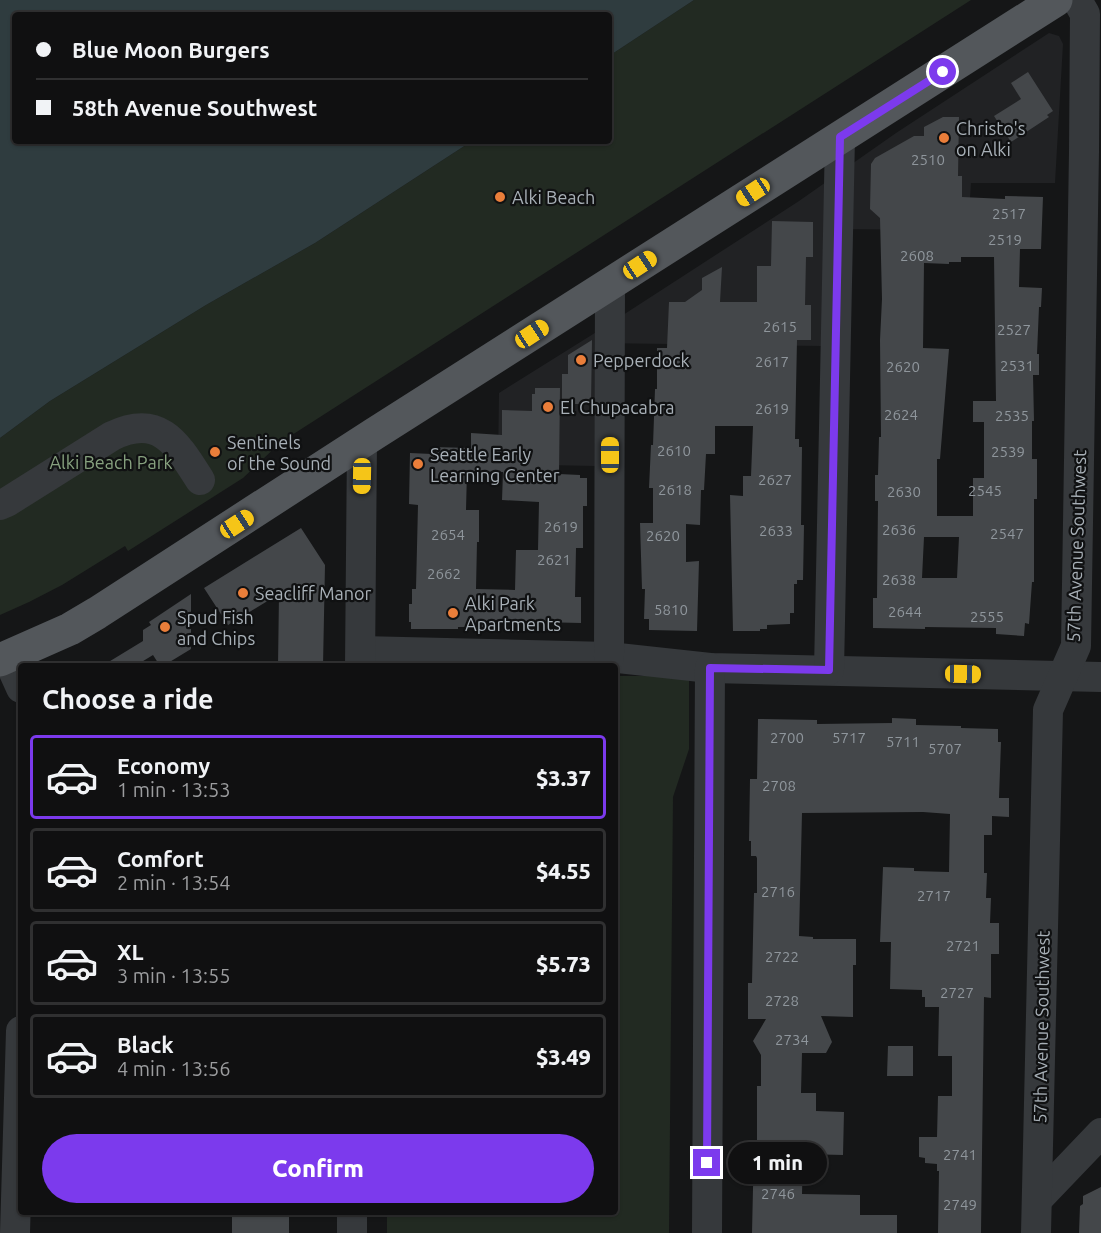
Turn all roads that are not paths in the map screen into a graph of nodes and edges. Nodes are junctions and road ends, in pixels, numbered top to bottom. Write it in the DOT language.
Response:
graph roads {
  1 [pos="1056,0"];
  2 [pos="1077,0"];
  3 [pos="840,137"];
  4 [pos="610,284"];
  5 [pos="362,442"];
  6 [pos="200,480"];
  7 [pos="0,505"];
  8 [pos="609,657"];
  9 [pos="3,658"];
  10 [pos="361,659"];
  11 [pos="710,668"];
  12 [pos="829,670"];
  13 [pos="1062,676"];
  14 [pos="1101,677"];
  15 [pos="18,683"];
  16 [pos="18,1132"];
  17 [pos="1101,1133"];
  18 [pos="1038,1199"];
  19 [pos="352,1215"];
  20 [pos="15,1233"];
  21 [pos="352,1233"];
  22 [pos="707,1233"];
  23 [pos="1036,1233"];
  1 -- 3 [label="main road"];
  2 -- 13 [label="street, 57th Avenue Southwest"];
  3 -- 4 [label="main road"];
  3 -- 12 [label="street"];
  4 -- 5 [label="main road"];
  4 -- 8 [label="street"];
  5 -- 9 [label="main road"];
  5 -- 10 [label="street"];
  6 -- 7 [label="street"];
  8 -- 10 [label="street"];
  8 -- 11 [label="street"];
  9 -- 15 [label="street"];
  11 -- 12 [label="street"];
  11 -- 22 [label="street"];
  12 -- 13 [label="street"];
  13 -- 14 [label="street"];
  13 -- 18 [label="street, 57th Avenue Southwest"];
  16 -- 20 [label="street"];
  17 -- 18 [label="street"];
  18 -- 23 [label="street, 57th Avenue Southwest"];
  19 -- 21 [label="street"];
}
